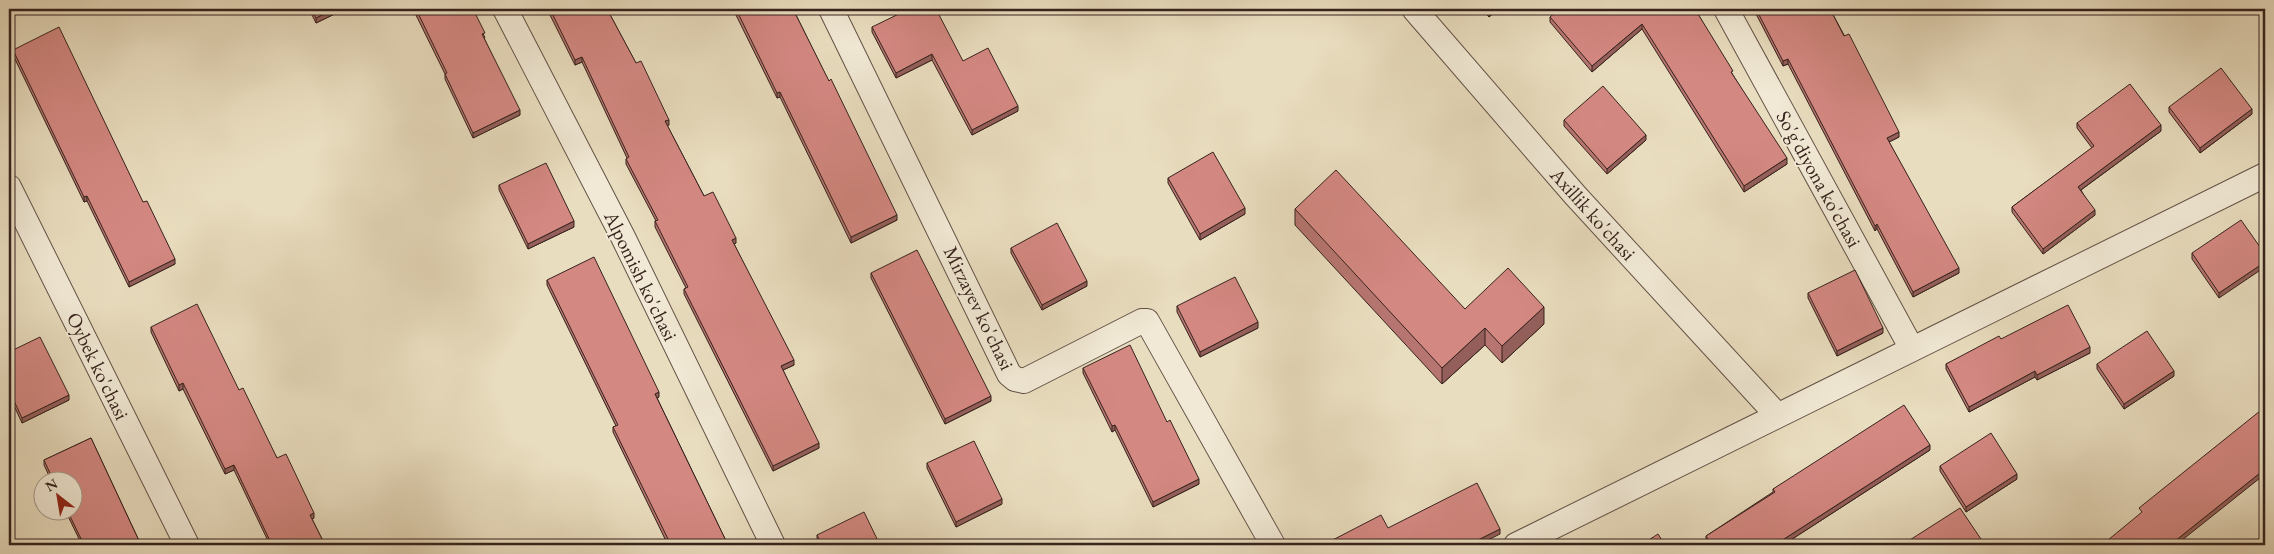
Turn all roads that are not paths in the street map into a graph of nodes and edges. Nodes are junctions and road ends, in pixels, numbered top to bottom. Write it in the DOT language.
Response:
graph roads {
  1 [pos="505,9"];
  2 [pos="831,9"];
  3 [pos="1414,9"];
  4 [pos="1726,9"];
  5 [pos="2265,175"];
  6 [pos="9,187"];
  7 [pos="1912,348"];
  8 [pos="1777,415"];
  9 [pos="187,545"];
  10 [pos="773,545"];
  11 [pos="1272,545"];
  12 [pos="1516,545"];
  1 -- 10 [label="street, Alpomish ko'chasi"];
  2 -- 11 [label="street, Mirzayev ko'chasi"];
  3 -- 8 [label="street, Axillik ko'chasi"];
  4 -- 7 [label="street, So'g'diyona ko'chasi"];
  5 -- 7 [label="street"];
  6 -- 9 [label="street, Oybek ko'chasi"];
  7 -- 8 [label="street"];
  8 -- 12 [label="street"];
}
